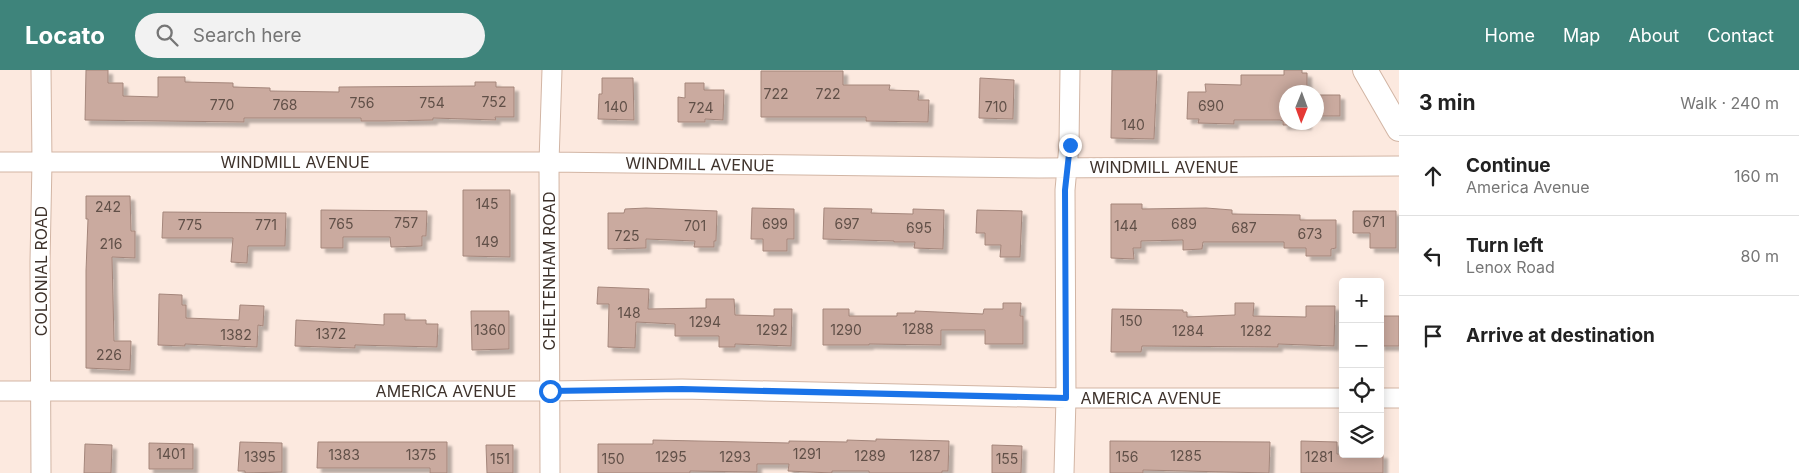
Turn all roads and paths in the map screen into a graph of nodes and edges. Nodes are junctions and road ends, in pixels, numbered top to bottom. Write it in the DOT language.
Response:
graph roads {
  1 [pos="41,70"];
  2 [pos="552,70"];
  3 [pos="1070,70"];
  4 [pos="1365,70"];
  5 [pos="1399,129"];
  6 [pos="0,162"];
  7 [pos="42,162"];
  8 [pos="549,162"];
  9 [pos="1399,166"];
  10 [pos="1067,167"];
  11 [pos="0,391"];
  12 [pos="41,391"];
  13 [pos="550,391"];
  14 [pos="1066,398"];
  15 [pos="1339,398"];
  16 [pos="1384,398"];
  17 [pos="1399,398"];
  18 [pos="41,473"];
  19 [pos="550,473"];
  20 [pos="1064,473"];
  1 -- 7 [label="street, COLONIAL ROAD"];
  2 -- 8 [label="street, CHELTENHAM ROAD"];
  3 -- 10 [label="street"];
  4 -- 5 [label="street"];
  6 -- 7 [label="street, WINDMILL AVENUE"];
  7 -- 8 [label="street, WINDMILL AVENUE"];
  7 -- 12 [label="street, COLONIAL ROAD"];
  8 -- 10 [label="street, WINDMILL AVENUE"];
  8 -- 13 [label="street, CHELTENHAM ROAD"];
  9 -- 10 [label="street, WINDMILL AVENUE"];
  10 -- 14 [label="street"];
  11 -- 12 [label="street, AMERICA AVENUE"];
  12 -- 13 [label="street, AMERICA AVENUE"];
  12 -- 18 [label="street, COLONIAL ROAD"];
  13 -- 14 [label="street, AMERICA AVENUE"];
  13 -- 19 [label="street, CHELTENHAM ROAD"];
  14 -- 15 [label="street, AMERICA AVENUE"];
  14 -- 20 [label="street"];
  16 -- 17 [label="street"];
}
